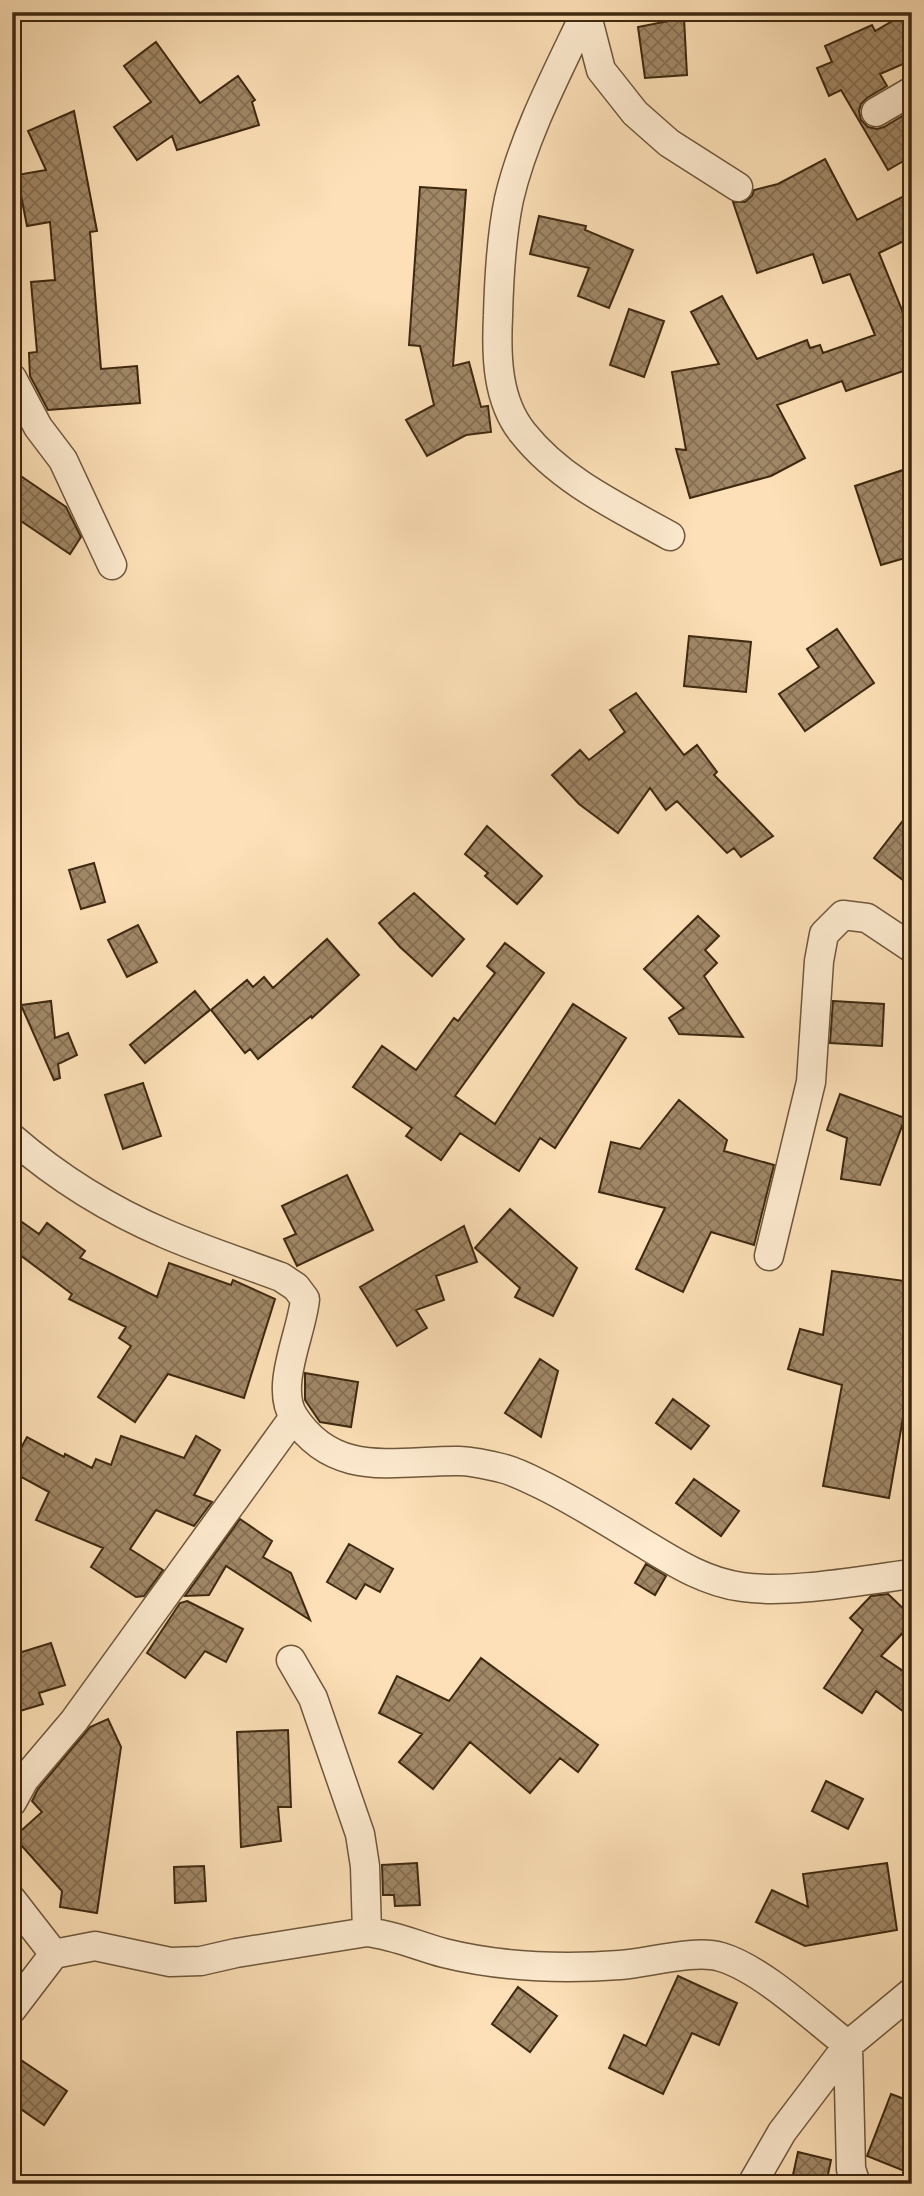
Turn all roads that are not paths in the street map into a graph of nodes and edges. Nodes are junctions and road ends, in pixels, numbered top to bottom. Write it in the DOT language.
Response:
graph roads {
  1 [pos="912,91"];
  2 [pos="876,112"];
  3 [pos="738,187"];
  4 [pos="12,378"];
  5 [pos="670,536"];
  6 [pos="112,565"];
  7 [pos="912,948"];
  8 [pos="12,1138"];
  9 [pos="769,1256"];
  10 [pos="294,1417"];
  11 [pos="912,1574"];
  12 [pos="290,1660"];
  13 [pos="12,1802"];
  14 [pos="12,1900"];
  15 [pos="367,1932"];
  16 [pos="54,1954"];
  17 [pos="912,1992"];
  18 [pos="12,2009"];
  19 [pos="848,2045"];
  20 [pos="752,2184"];
  21 [pos="856,2184"];
  1 -- 2 [label="street"];
  3 -- 5 [label="street"];
  4 -- 6 [label="street"];
  7 -- 9 [label="street"];
  8 -- 10 [label="street"];
  10 -- 11 [label="street"];
  10 -- 13 [label="street"];
  12 -- 15 [label="street"];
  14 -- 16 [label="street"];
  15 -- 16 [label="street"];
  15 -- 19 [label="street"];
  16 -- 18 [label="street"];
  17 -- 19 [label="street"];
  19 -- 20 [label="street"];
  19 -- 21 [label="street"];
}
